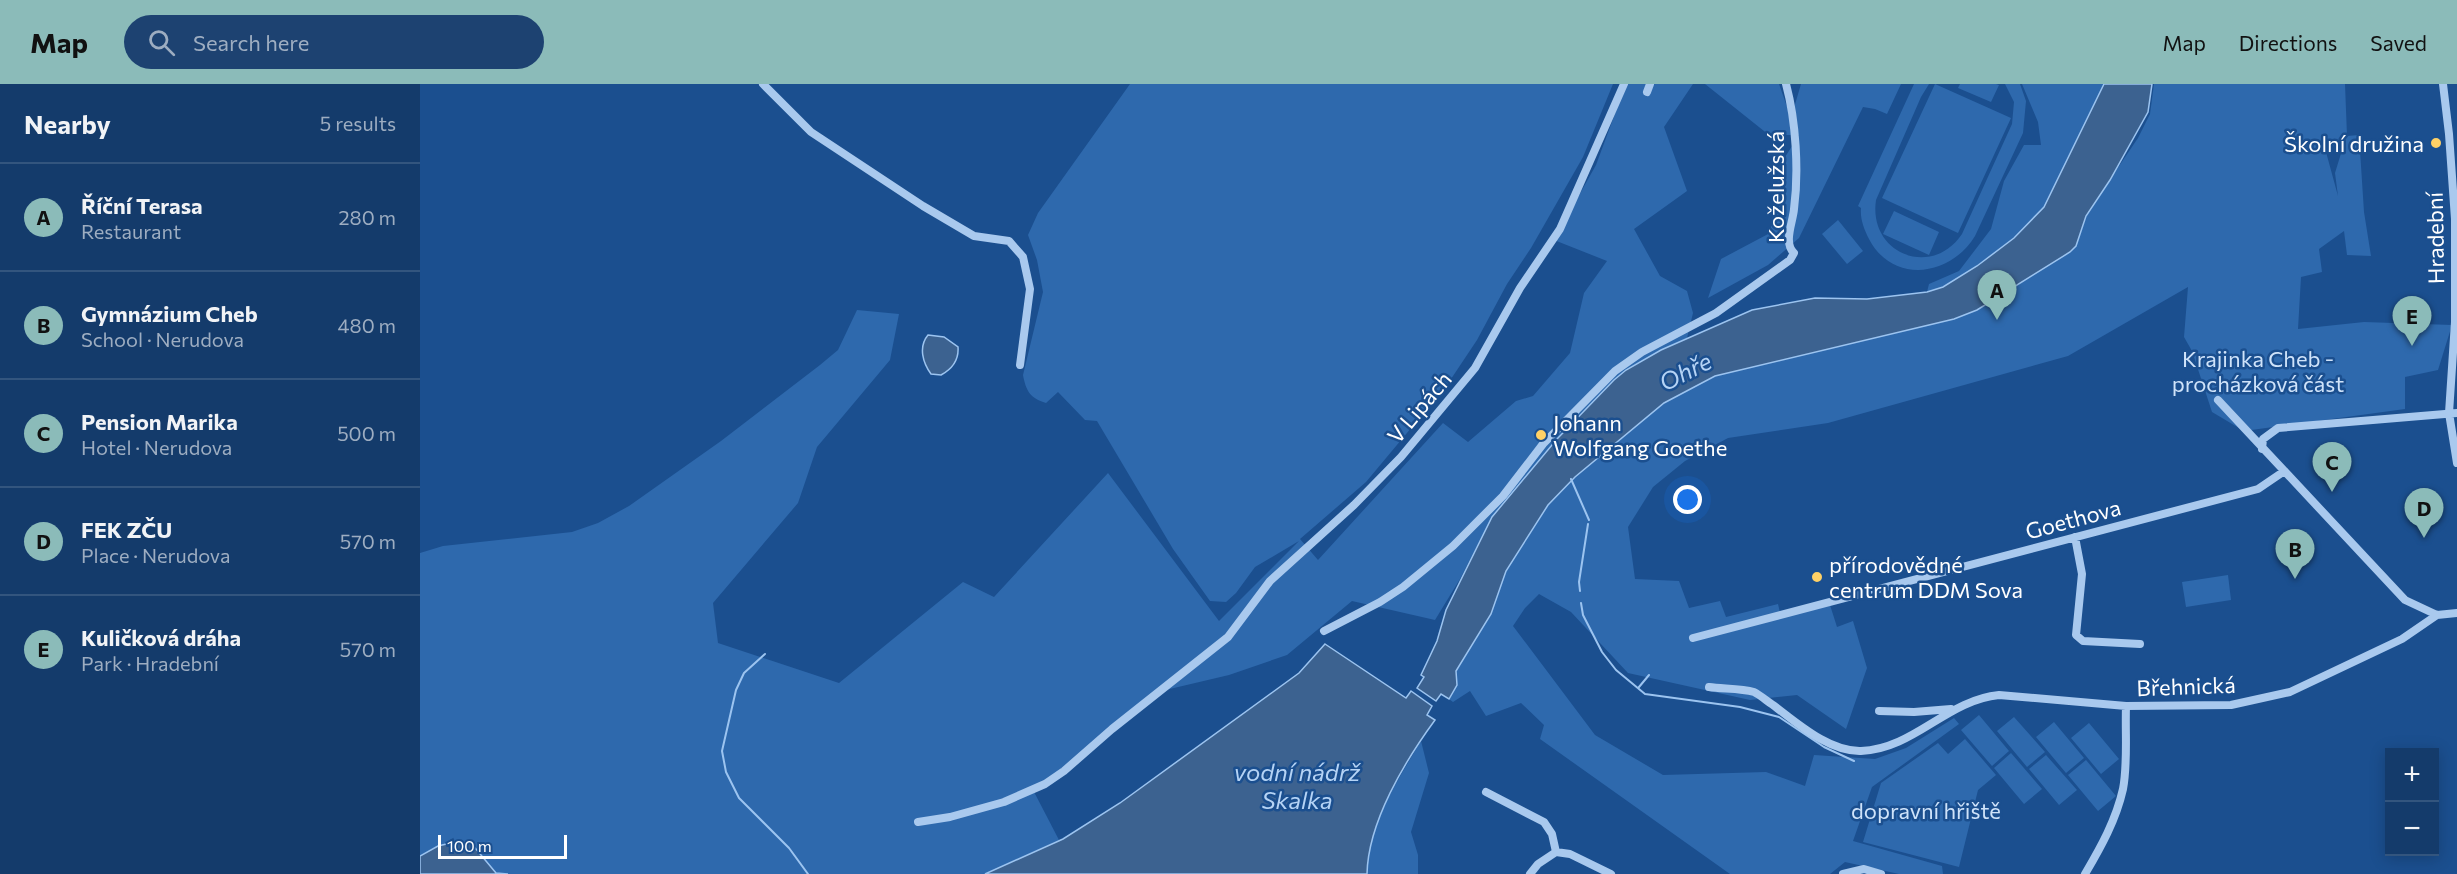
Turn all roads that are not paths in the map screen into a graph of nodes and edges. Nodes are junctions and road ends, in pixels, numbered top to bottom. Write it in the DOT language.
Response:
graph roads {
  1 [pos="763,84"];
  2 [pos="1624,84"];
  3 [pos="1786,84"];
  4 [pos="2443,84"];
  5 [pos="2455,283"];
  6 [pos="1020,365"];
  7 [pos="2218,400"];
  8 [pos="2453,413"];
  9 [pos="2262,449"];
  10 [pos="2457,463"];
  11 [pos="2283,472"];
  12 [pos="2075,537"];
  13 [pos="2457,613"];
  14 [pos="2437,615"];
  15 [pos="1324,631"];
  16 [pos="1693,638"];
  17 [pos="2140,644"];
  18 [pos="1708,687"];
  19 [pos="2126,706"];
  20 [pos="1954,709"];
  21 [pos="1879,711"];
  22 [pos="1486,792"];
  23 [pos="918,822"];
  24 [pos="1556,852"];
  25 [pos="1530,874"];
  26 [pos="1611,874"];
  27 [pos="1844,874"];
  28 [pos="1881,874"];
  29 [pos="2085,874"];
  1 -- 6 [label="street"];
  2 -- 23 [label="street, V Lipách"];
  3 -- 15 [label="street, Koželužská"];
  4 -- 5 [label="street, Hradební"];
  5 -- 8 [label="street, Hradební"];
  7 -- 9 [label="street"];
  8 -- 9 [label="street"];
  8 -- 10 [label="street, Hradební"];
  9 -- 11 [label="street"];
  11 -- 12 [label="street, Goethova"];
  11 -- 14 [label="street"];
  12 -- 16 [label="street, Goethova"];
  12 -- 17 [label="street"];
  13 -- 14 [label="street"];
  14 -- 19 [label="street, Břehnická"];
  18 -- 20 [label="street, Břehnická"];
  19 -- 20 [label="street, Břehnická"];
  19 -- 29 [label="street"];
  20 -- 21 [label="street, Břehnická"];
  22 -- 24 [label="street"];
  24 -- 25 [label="street"];
  24 -- 26 [label="street"];
  27 -- 28 [label="street"];
}
